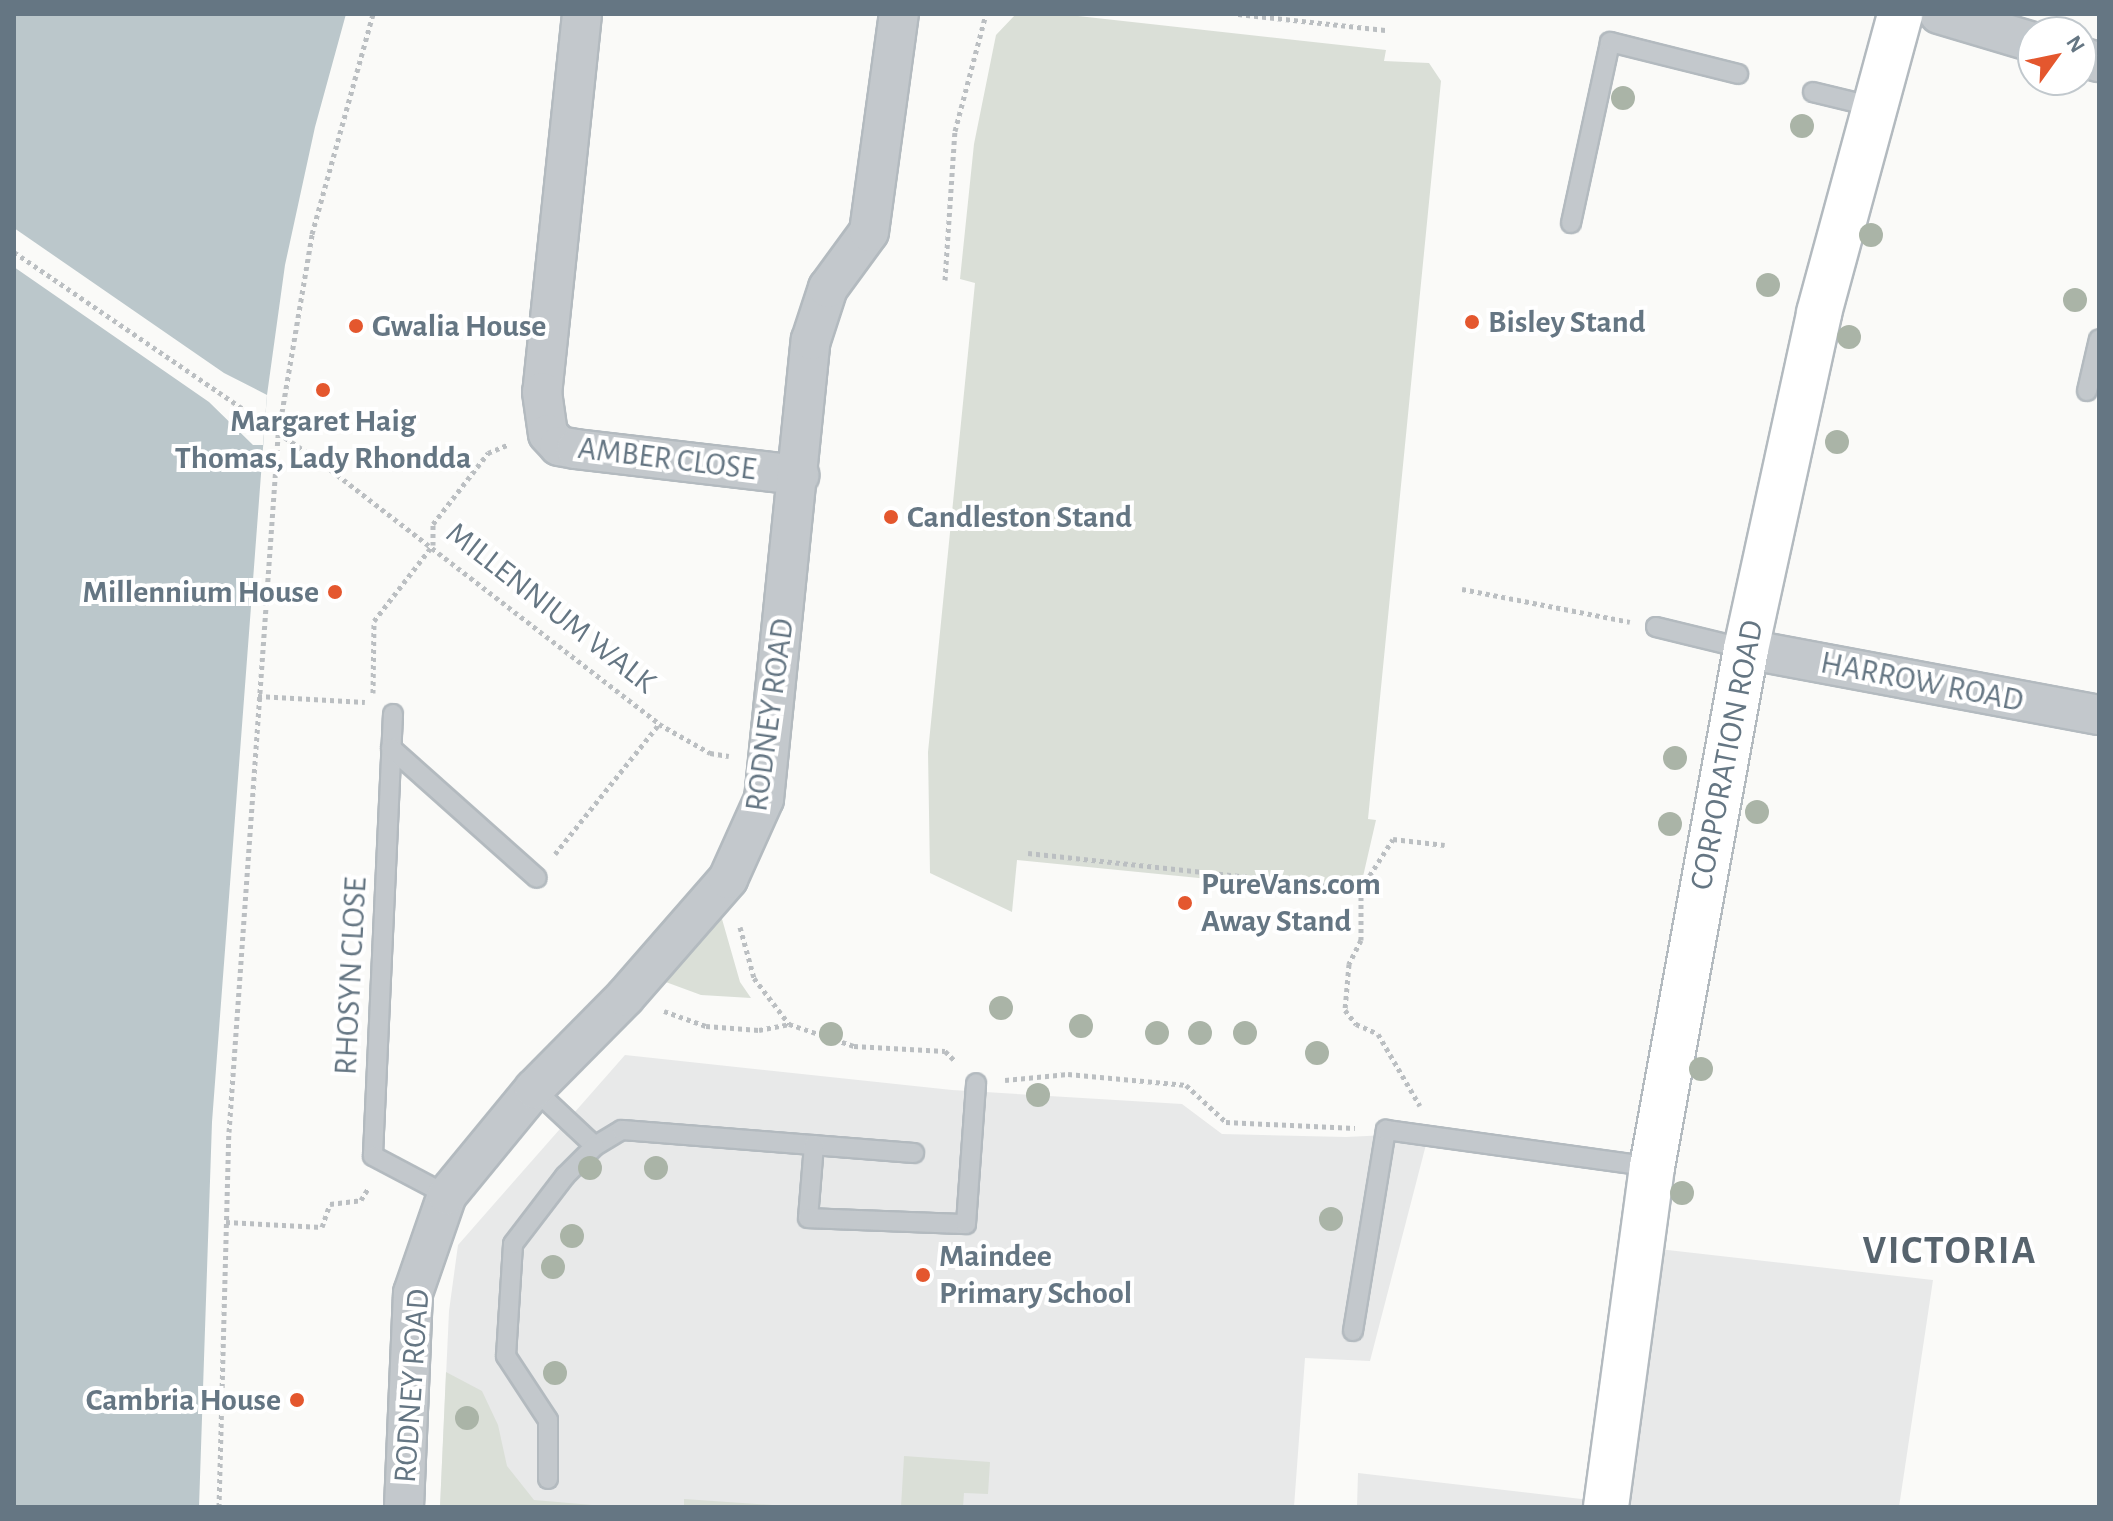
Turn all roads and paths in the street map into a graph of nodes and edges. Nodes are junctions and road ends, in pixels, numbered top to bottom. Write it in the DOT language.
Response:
graph roads {
  1 [pos="373,14"];
  2 [pos="582,14"];
  3 [pos="899,14"];
  4 [pos="986,14"];
  5 [pos="1238,14"];
  6 [pos="1900,14"];
  7 [pos="1939,14"];
  8 [pos="1385,30"];
  9 [pos="2017,37"];
  10 [pos="1738,74"];
  11 [pos="1813,92"];
  12 [pos="1875,107"];
  13 [pos="1571,223"];
  14 [pos="14,252"];
  15 [pos="945,280"];
  16 [pos="2099,339"];
  17 [pos="2087,391"];
  18 [pos="546,427"];
  19 [pos="278,436"];
  20 [pos="799,475"];
  21 [pos="433,545"];
  22 [pos="1462,589"];
  23 [pos="1656,627"];
  24 [pos="1746,649"];
  25 [pos="258,696"];
  26 [pos="393,714"];
  27 [pos="2099,715"];
  28 [pos="659,724"];
  29 [pos="391,748"];
  30 [pos="769,763"];
  31 [pos="1445,845"];
  32 [pos="1028,853"];
  33 [pos="537,878"];
  34 [pos="728,879"];
  35 [pos="1361,889"];
  36 [pos="625,997"];
  37 [pos="789,1024"];
  38 [pos="976,1083"];
  39 [pos="534,1089"];
  40 [pos="1386,1130"];
  41 [pos="1429,1133"];
  42 [pos="814,1145"];
  43 [pos="595,1146"];
  44 [pos="914,1153"];
  45 [pos="385,1162"];
  46 [pos="1652,1167"];
  47 [pos="447,1195"];
  48 [pos="226,1222"];
  49 [pos="1353,1331"];
  50 [pos="548,1479"];
  51 [pos="219,1507"];
  52 [pos="404,1507"];
  53 [pos="1606,1507"];
  1 -- 19 [label="path"];
  2 -- 18 [label="street, AMBER CLOSE"];
  3 -- 20 [label="street, RODNEY ROAD"];
  4 -- 15 [label="path"];
  5 -- 8 [label="path"];
  6 -- 12 [label="street, CORPORATION ROAD"];
  7 -- 9 [label="street"];
  10 -- 13 [label="lane"];
  11 -- 12 [label="lane"];
  12 -- 24 [label="street, CORPORATION ROAD"];
  14 -- 19 [label="path, MILLENNIUM WALK"];
  16 -- 17 [label="lane"];
  18 -- 20 [label="street, AMBER CLOSE"];
  18 -- 21 [label="path"];
  19 -- 21 [label="path, MILLENNIUM WALK"];
  19 -- 25 [label="path"];
  20 -- 30 [label="street, RODNEY ROAD"];
  21 -- 25 [label="path"];
  21 -- 28 [label="path, MILLENNIUM WALK"];
  22 -- 23 [label="path"];
  23 -- 24 [label="lane"];
  24 -- 27 [label="street, HARROW ROAD"];
  24 -- 46 [label="street, CORPORATION ROAD"];
  25 -- 48 [label="path"];
  26 -- 29 [label="lane, RHOSYN CLOSE"];
  28 -- 30 [label="path, MILLENNIUM WALK"];
  28 -- 33 [label="path"];
  29 -- 33 [label="lane"];
  29 -- 45 [label="lane, RHOSYN CLOSE"];
  30 -- 34 [label="street, RODNEY ROAD"];
  31 -- 35 [label="path"];
  32 -- 35 [label="path"];
  34 -- 36 [label="street, RODNEY ROAD"];
  34 -- 37 [label="path"];
  35 -- 41 [label="path"];
  36 -- 37 [label="path"];
  36 -- 39 [label="street, RODNEY ROAD"];
  37 -- 38 [label="path"];
  38 -- 40 [label="path"];
  38 -- 42 [label="lane"];
  39 -- 43 [label="lane"];
  39 -- 47 [label="street, RODNEY ROAD"];
  40 -- 41 [label="lane"];
  40 -- 49 [label="lane"];
  41 -- 46 [label="lane"];
  42 -- 43 [label="lane"];
  42 -- 44 [label="lane"];
  43 -- 50 [label="lane"];
  45 -- 47 [label="lane"];
  45 -- 48 [label="path"];
  46 -- 53 [label="street, CORPORATION ROAD"];
  47 -- 52 [label="street, RODNEY ROAD"];
  48 -- 51 [label="path"];
}
